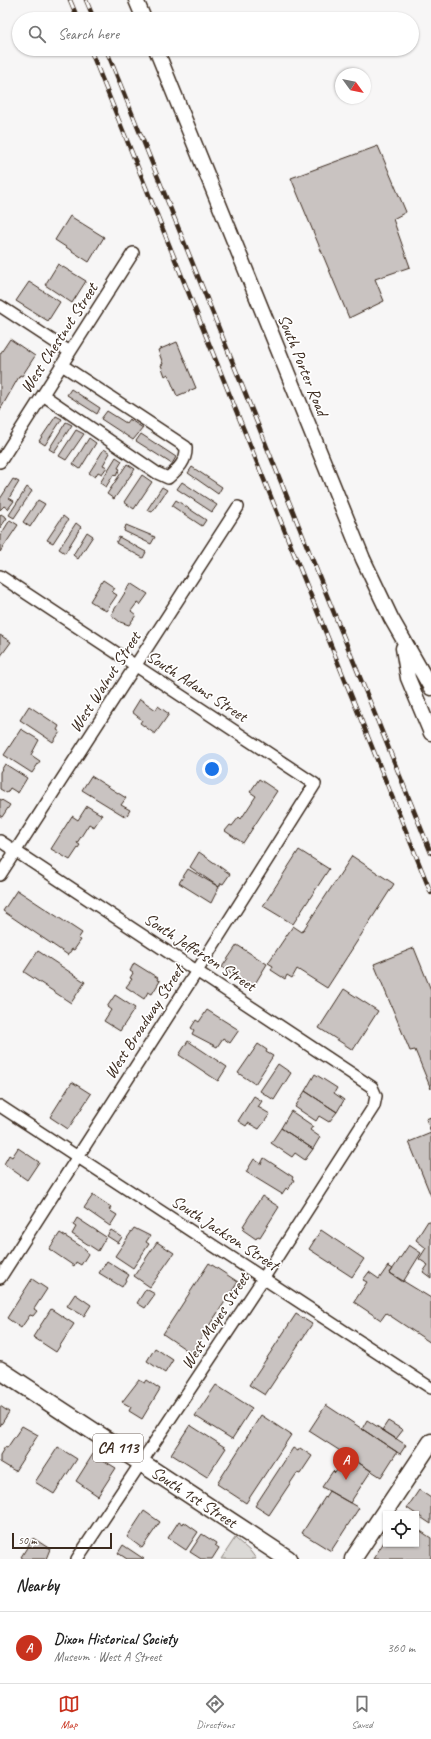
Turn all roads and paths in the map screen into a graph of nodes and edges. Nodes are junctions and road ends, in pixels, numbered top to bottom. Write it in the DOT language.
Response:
graph roads {
  1 [pos="136,0"];
  2 [pos="141,12"];
  3 [pos="159,56"];
  4 [pos="134,253"];
  5 [pos="0,306"];
  6 [pos="70,352"];
  7 [pos="62,365"];
  8 [pos="43,395"];
  9 [pos="1,458"];
  10 [pos="238,507"];
  11 [pos="0,576"];
  12 [pos="400,636"];
  13 [pos="136,666"];
  14 [pos="431,688"];
  15 [pos="431,733"];
  16 [pos="314,784"];
  17 [pos="0,842"];
  18 [pos="15,851"];
  19 [pos="0,875"];
  20 [pos="197,971"];
  21 [pos="376,1096"];
  22 [pos="0,1106"];
  23 [pos="78,1157"];
  24 [pos="0,1278"];
  25 [pos="263,1279"];
  26 [pos="0,1370"];
  27 [pos="431,1388"];
  28 [pos="431,1442"];
  29 [pos="141,1463"];
  30 [pos="77,1559"];
  31 [pos="288,1559"];
  32 [pos="353,1559"];
  1 -- 2 [label="street"];
  3 -- 12 [label="street, South Porter Road"];
  4 -- 6 [label="street, West Chestnut Street"];
  5 -- 6 [label="street"];
  6 -- 7 [label="street, West Chestnut Street"];
  7 -- 8 [label="street, West Chestnut Street"];
  7 -- 8 [label="street"];
  8 -- 9 [label="street, West Chestnut Street"];
  10 -- 13 [label="street, West Walnut Street"];
  11 -- 13 [label="street, South Adams Street"];
  12 -- 14 [label="street, South Porter Road"];
  12 -- 15 [label="street"];
  13 -- 16 [label="street, South Adams Street"];
  13 -- 18 [label="street, West Walnut Street"];
  16 -- 20 [label="street, West Broadway Street"];
  17 -- 18 [label="street, South Jefferson Street"];
  18 -- 19 [label="street, West Walnut Street"];
  18 -- 20 [label="street, South Jefferson Street"];
  20 -- 21 [label="street, South Jefferson Street"];
  20 -- 23 [label="street, West Broadway Street"];
  21 -- 25 [label="street, West Mayes Street"];
  22 -- 23 [label="street, South Jackson Street"];
  23 -- 24 [label="street, West Broadway Street"];
  23 -- 25 [label="street, South Jackson Street"];
  25 -- 27 [label="street, South Jackson Street"];
  25 -- 29 [label="street, West Mayes Street"];
  26 -- 29 [label="main road, South 1st Street / CA 113"];
  28 -- 32 [label="main road"];
  29 -- 30 [label="street, West Mayes Street"];
  29 -- 31 [label="main road, South 1st Street / CA 113"];
}
